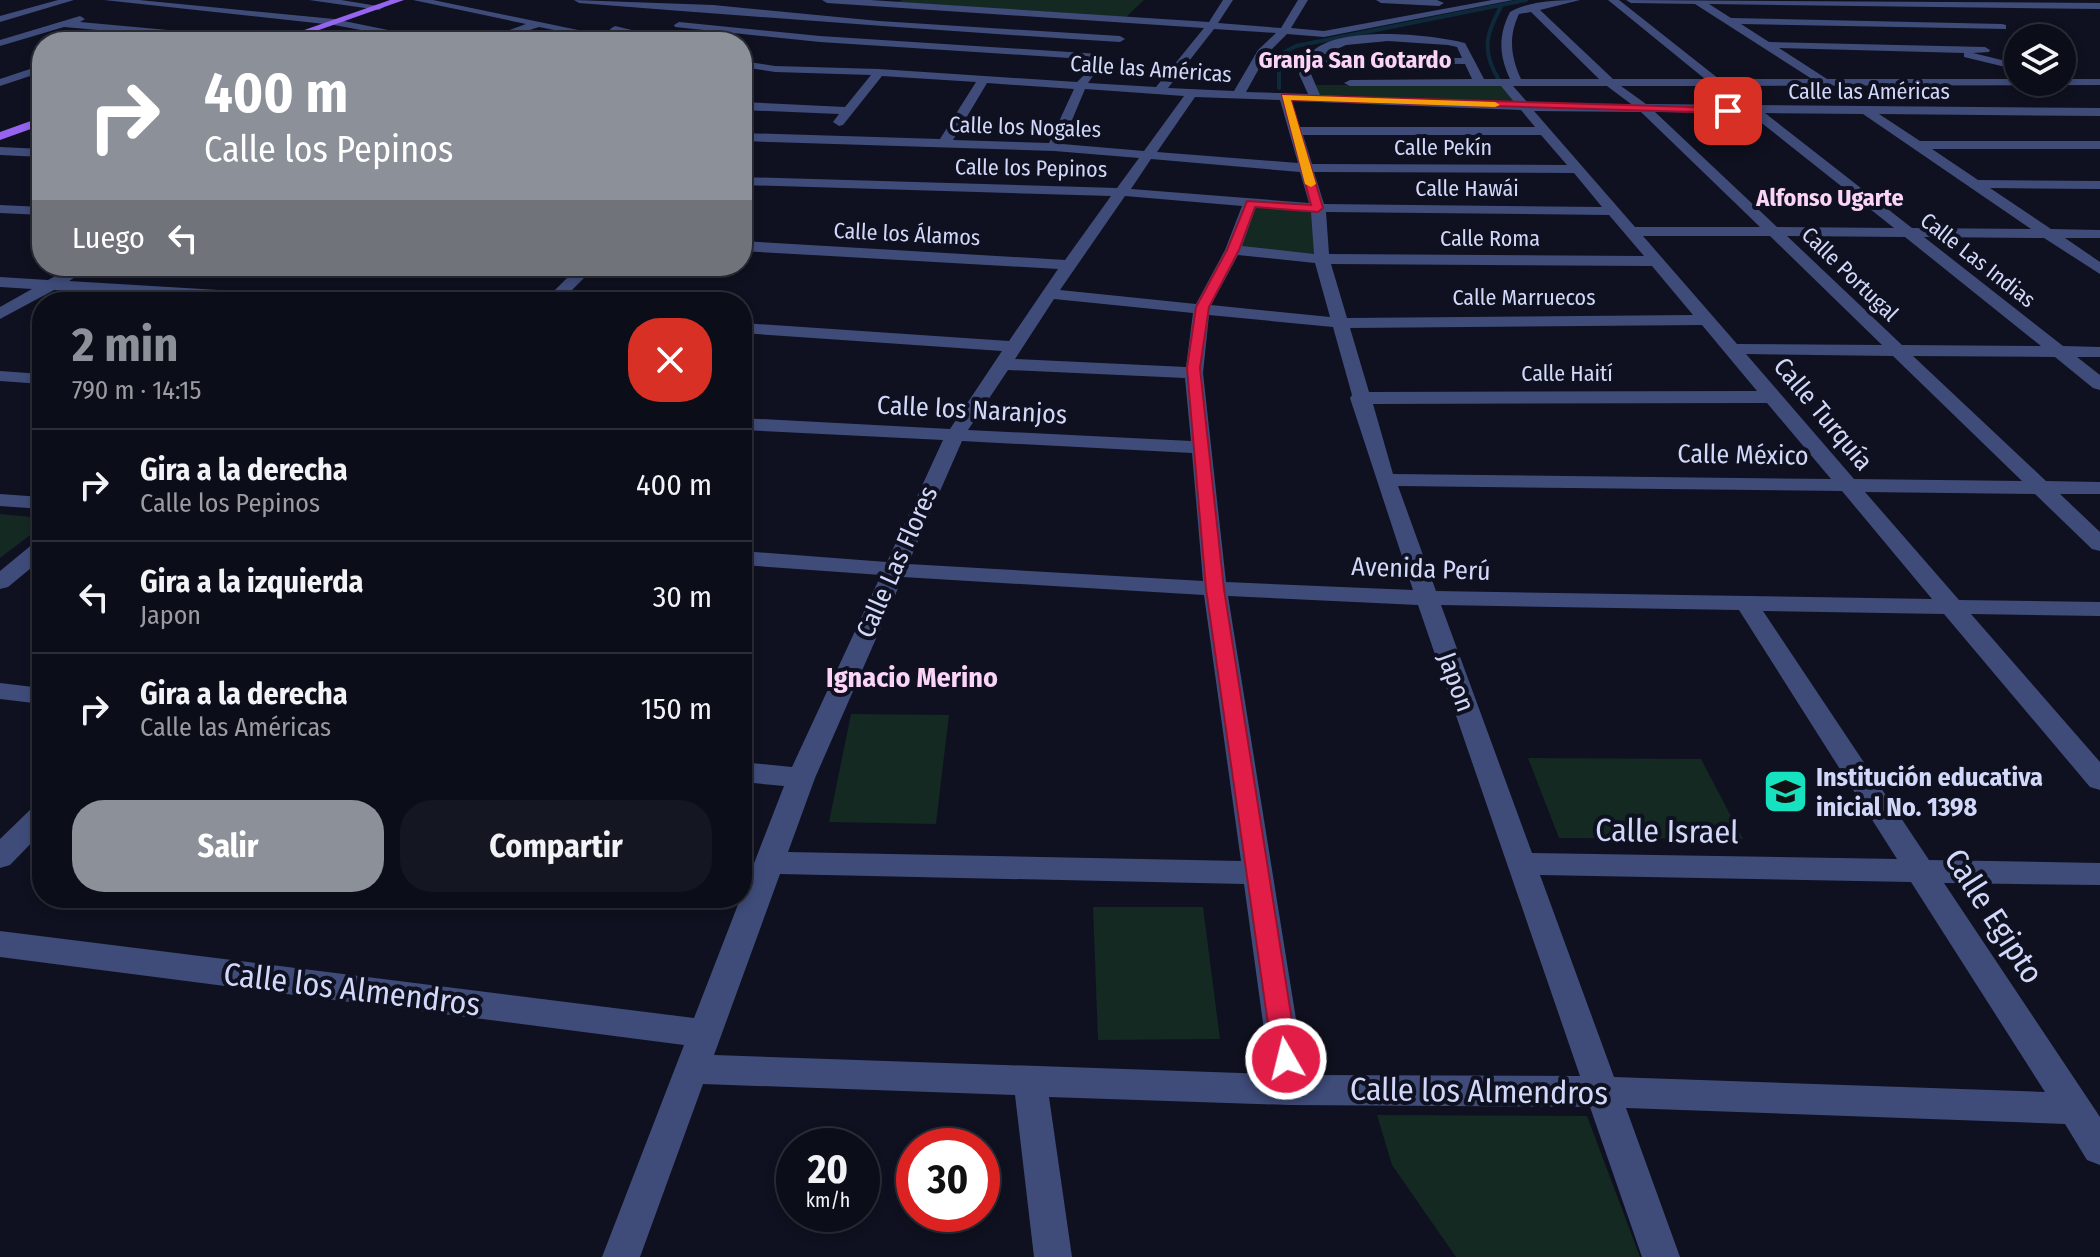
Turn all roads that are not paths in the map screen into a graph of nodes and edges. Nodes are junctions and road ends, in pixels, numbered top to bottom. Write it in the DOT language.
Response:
graph roads {
  1 [pos="69,0"];
  2 [pos="148,0"];
  3 [pos="314,0"];
  4 [pos="399,0"];
  5 [pos="418,0"];
  6 [pos="463,0"];
  7 [pos="579,0"];
  8 [pos="730,0"];
  9 [pos="827,0"];
  10 [pos="1228,0"];
  11 [pos="1303,0"];
  12 [pos="1374,0"];
  13 [pos="1381,0"];
  14 [pos="1508,0"];
  15 [pos="1575,0"];
  16 [pos="1613,0"];
  17 [pos="1631,0"];
  18 [pos="1696,0"];
  19 [pos="1941,0"];
  20 [pos="2019,0"];
  21 [pos="1782,1"];
  22 [pos="885,2"];
  23 [pos="1858,2"];
  24 [pos="136,3"];
  25 [pos="2099,4"];
  26 [pos="1443,5"];
  27 [pos="108,6"];
  28 [pos="379,7"];
  29 [pos="1532,7"];
  30 [pos="1955,7"];
  31 [pos="2036,8"];
  32 [pos="711,9"];
  33 [pos="1151,10"];
  34 [pos="93,16"];
  35 [pos="2,18"];
  36 [pos="1140,20"];
  37 [pos="852,21"];
  38 [pos="1729,21"];
  39 [pos="334,22"];
  40 [pos="65,24"];
  41 [pos="540,24"];
  42 [pos="679,25"];
  43 [pos="1212,25"];
  44 [pos="1367,26"];
  45 [pos="1284,31"];
  46 [pos="41,32"];
  47 [pos="154,32"];
  48 [pos="304,32"];
  49 [pos="386,32"];
  50 [pos="514,32"];
  51 [pos="579,32"];
  52 [pos="620,32"];
  53 [pos="659,32"];
  54 [pos="750,32"];
  55 [pos="752,32"];
  56 [pos="32,35"];
  57 [pos="820,39"];
  58 [pos="1120,39"];
  59 [pos="1767,45"];
  60 [pos="0,46"];
  61 [pos="1926,48"];
  62 [pos="1985,50"];
  63 [pos="14,51"];
  64 [pos="794,53"];
  65 [pos="1973,56"];
  66 [pos="752,57"];
  67 [pos="1100,57"];
  68 [pos="2004,58"];
  69 [pos="1310,60"];
  70 [pos="1469,61"];
  71 [pos="752,64"];
  72 [pos="2004,64"];
  73 [pos="774,65"];
  74 [pos="32,72"];
  75 [pos="879,72"];
  76 [pos="984,78"];
  77 [pos="2004,79"];
  78 [pos="2076,79"];
  79 [pos="1084,80"];
  80 [pos="2100,82"];
  81 [pos="0,83"];
  82 [pos="1309,83"];
  83 [pos="1325,83"];
  84 [pos="1340,83"];
  85 [pos="1480,83"];
  86 [pos="1511,83"];
  87 [pos="1715,83"];
  88 [pos="1825,83"];
  89 [pos="1609,84"];
  90 [pos="2076,85"];
  91 [pos="1163,86"];
  92 [pos="1192,93"];
  93 [pos="2089,94"];
  94 [pos="1238,95"];
  95 [pos="1285,97"];
  96 [pos="1315,98"];
  97 [pos="752,106"];
  98 [pos="1525,107"];
  99 [pos="1645,109"];
  100 [pos="848,111"];
  101 [pos="1755,111"];
  102 [pos="1867,111"];
  103 [pos="2100,112"];
  104 [pos="32,118"];
  105 [pos="32,125"];
  106 [pos="0,128"];
  107 [pos="1295,131"];
  108 [pos="1548,131"];
  109 [pos="0,136"];
  110 [pos="752,137"];
  111 [pos="825,140"];
  112 [pos="944,144"];
  113 [pos="1917,145"];
  114 [pos="2100,145"];
  115 [pos="1054,147"];
  116 [pos="0,151"];
  117 [pos="32,153"];
  118 [pos="1150,153"];
  119 [pos="1306,168"];
  120 [pos="1580,169"];
  121 [pos="752,181"];
  122 [pos="1976,184"];
  123 [pos="2100,185"];
  124 [pos="1122,192"];
  125 [pos="1250,203"];
  126 [pos="1318,208"];
  127 [pos="0,209"];
  128 [pos="32,211"];
  129 [pos="1616,211"];
  130 [pos="1633,231"];
  131 [pos="1774,232"];
  132 [pos="1907,233"];
  133 [pos="2049,234"];
  134 [pos="2100,234"];
  135 [pos="752,247"];
  136 [pos="1233,250"];
  137 [pos="1322,259"];
  138 [pos="1659,261"];
  139 [pos="1069,265"];
  140 [pos="2100,269"];
  141 [pos="66,276"];
  142 [pos="578,276"];
  143 [pos="0,282"];
  144 [pos="50,285"];
  145 [pos="38,292"];
  146 [pos="168,292"];
  147 [pos="561,292"];
  148 [pos="1049,294"];
  149 [pos="32,295"];
  150 [pos="1202,307"];
  151 [pos="0,314"];
  152 [pos="1708,320"];
  153 [pos="1340,323"];
  154 [pos="752,329"];
  155 [pos="1014,347"];
  156 [pos="1734,349"];
  157 [pos="1898,351"];
  158 [pos="2059,352"];
  159 [pos="2100,352"];
  160 [pos="1003,364"];
  161 [pos="1194,373"];
  162 [pos="0,376"];
  163 [pos="32,378"];
  164 [pos="2100,384"];
  165 [pos="1774,397"];
  166 [pos="1359,398"];
  167 [pos="752,425"];
  168 [pos="955,435"];
  169 [pos="1199,447"];
  170 [pos="1385,480"];
  171 [pos="1848,484"];
  172 [pos="2041,487"];
  173 [pos="2100,488"];
  174 [pos="0,500"];
  175 [pos="32,502"];
  176 [pos="2100,544"];
  177 [pos="32,556"];
  178 [pos="752,559"];
  179 [pos="894,570"];
  180 [pos="0,582"];
  181 [pos="1215,589"];
  182 [pos="1426,598"];
  183 [pos="1747,604"];
  184 [pos="1953,607"];
  185 [pos="2100,609"];
  186 [pos="0,691"];
  187 [pos="32,695"];
  188 [pos="752,773"];
  189 [pos="801,778"];
  190 [pos="2100,780"];
  191 [pos="32,825"];
  192 [pos="0,857"];
  193 [pos="769,863"];
  194 [pos="1521,864"];
  195 [pos="1923,871"];
  196 [pos="1258,873"];
  197 [pos="2100,874"];
  198 [pos="0,944"];
  199 [pos="705,1034"];
  200 [pos="692,1069"];
  201 [pos="1030,1081"];
  202 [pos="1290,1090"];
  203 [pos="1603,1092"];
  204 [pos="2075,1109"];
  205 [pos="2100,1148"];
  206 [pos="621,1257"];
  207 [pos="1053,1257"];
  208 [pos="1661,1257"];
  1 -- 35 [label="street"];
  2 -- 24 [label="street"];
  3 -- 28 [label="street"];
  4 -- 28 [label="main road"];
  5 -- 41 [label="street"];
  6 -- 52 [label="street"];
  7 -- 32 [label="street"];
  8 -- 32 [label="street"];
  9 -- 22 [label="street"];
  10 -- 43 [label="street"];
  11 -- 45 [label="street"];
  12 -- 44 [label="street"];
  13 -- 26 [label="street"];
  14 -- 26 [label="street"];
  15 -- 29 [label="street"];
  16 -- 87 [label="street, Calle Las Indias"];
  17 -- 18 [label="street"];
  18 -- 21 [label="street"];
  18 -- 38 [label="street"];
  19 -- 30 [label="street"];
  20 -- 31 [label="street"];
  21 -- 23 [label="street"];
  22 -- 36 [label="street"];
  22 -- 37 [label="street"];
  23 -- 30 [label="street"];
  24 -- 27 [label="street"];
  24 -- 39 [label="street"];
  25 -- 31 [label="street"];
  26 -- 44 [label="street"];
  28 -- 39 [label="main road"];
  29 -- 86 [label="street"];
  29 -- 89 [label="street, Calle Portugal"];
  30 -- 31 [label="street"];
  30 -- 38 [label="street"];
  32 -- 37 [label="street"];
  32 -- 42 [label="street"];
  33 -- 36 [label="street"];
  34 -- 40 [label="street"];
  36 -- 43 [label="street"];
  36 -- 58 [label="street"];
  37 -- 57 [label="street"];
  37 -- 58 [label="street"];
  38 -- 59 [label="street"];
  39 -- 48 [label="main road"];
  39 -- 49 [label="street"];
  40 -- 46 [label="street"];
  40 -- 47 [label="street"];
  41 -- 50 [label="street"];
  41 -- 51 [label="street"];
  42 -- 53 [label="street"];
  42 -- 54 [label="street"];
  43 -- 45 [label="street"];
  43 -- 91 [label="street"];
  44 -- 45 [label="street"];
  45 -- 94 [label="street"];
  55 -- 57 [label="street"];
  56 -- 60 [label="street"];
  57 -- 64 [label="street"];
  57 -- 67 [label="street"];
  58 -- 67 [label="street"];
  59 -- 61 [label="street"];
  59 -- 88 [label="street"];
  60 -- 63 [label="street"];
  61 -- 62 [label="street"];
  61 -- 65 [label="street"];
  65 -- 68 [label="street"];
  65 -- 72 [label="street"];
  66 -- 73 [label="street"];
  67 -- 79 [label="street"];
  69 -- 70 [label="street"];
  69 -- 70 [label="street"];
  69 -- 82 [label="street"];
  70 -- 85 [label="street"];
  71 -- 73 [label="street"];
  73 -- 75 [label="street, Calle las Américas"];
  74 -- 81 [label="street"];
  75 -- 76 [label="street, Calle las Américas"];
  75 -- 100 [label="street"];
  76 -- 79 [label="street, Calle las Américas"];
  76 -- 112 [label="street"];
  77 -- 88 [label="street"];
  78 -- 80 [label="street"];
  79 -- 91 [label="street, Calle las Américas"];
  79 -- 115 [label="street"];
  82 -- 83 [label="street"];
  82 -- 96 [label="street"];
  84 -- 85 [label="street"];
  85 -- 86 [label="street"];
  86 -- 89 [label="street"];
  86 -- 98 [label="street, Calle Turquía"];
  87 -- 88 [label="street"];
  87 -- 89 [label="street"];
  87 -- 101 [label="street, Calle Las Indias"];
  88 -- 102 [label="street"];
  89 -- 99 [label="street, Calle Portugal"];
  90 -- 93 [label="street"];
  91 -- 92 [label="street, Calle las Américas"];
  92 -- 94 [label="street, Calle las Américas"];
  92 -- 118 [label="street, Calle Las Flores"];
  94 -- 95 [label="street, Calle las Américas"];
  95 -- 96 [label="street, Calle las Américas"];
  95 -- 107 [label="street, Japon"];
  96 -- 98 [label="street, Calle las Américas"];
  97 -- 100 [label="street"];
  98 -- 99 [label="street, Calle las Américas"];
  98 -- 108 [label="street, Calle Turquía"];
  99 -- 101 [label="street, Calle las Américas"];
  99 -- 131 [label="street, Calle Portugal"];
  100 -- 111 [label="street"];
  101 -- 102 [label="street, Calle las Américas"];
  101 -- 132 [label="street, Calle Las Indias"];
  102 -- 103 [label="street, Calle las Américas"];
  102 -- 113 [label="street"];
  104 -- 106 [label="main road"];
  105 -- 109 [label="main road"];
  107 -- 108 [label="street"];
  107 -- 119 [label="street, Japon"];
  108 -- 120 [label="street, Calle Turquía"];
  110 -- 111 [label="street, Calle los Nogales"];
  111 -- 112 [label="street, Calle los Nogales"];
  112 -- 115 [label="street, Calle los Nogales"];
  113 -- 114 [label="street"];
  113 -- 122 [label="street"];
  115 -- 118 [label="street, Calle los Nogales"];
  116 -- 117 [label="street"];
  118 -- 119 [label="street, Calle los Nogales"];
  118 -- 124 [label="street, Calle Las Flores"];
  119 -- 120 [label="street, Calle Pekín"];
  119 -- 126 [label="street, Japon"];
  120 -- 129 [label="street, Calle Turquía"];
  121 -- 124 [label="street, Calle los Pepinos"];
  122 -- 123 [label="street"];
  122 -- 133 [label="street"];
  124 -- 125 [label="street, Calle los Pepinos"];
  124 -- 139 [label="street, Calle Las Flores"];
  125 -- 126 [label="street, Calle los Pepinos"];
  125 -- 136 [label="street"];
  126 -- 129 [label="street, Calle Hawái"];
  126 -- 137 [label="street, Japon"];
  127 -- 128 [label="street"];
  129 -- 130 [label="street, Calle Turquía"];
  130 -- 131 [label="street"];
  130 -- 138 [label="street, Calle Turquía"];
  131 -- 132 [label="street"];
  131 -- 157 [label="street, Calle Portugal"];
  132 -- 133 [label="street"];
  132 -- 158 [label="street, Calle Las Indias"];
  133 -- 134 [label="street"];
  133 -- 140 [label="street"];
  135 -- 139 [label="street, Calle los Álamos"];
  136 -- 137 [label="street, Calle Roma"];
  136 -- 150 [label="street"];
  137 -- 138 [label="street, Calle Roma"];
  137 -- 153 [label="street, Japon"];
  138 -- 152 [label="street, Calle Turquía"];
  139 -- 148 [label="street, Calle Las Flores"];
  141 -- 144 [label="street"];
  142 -- 147 [label="street"];
  143 -- 144 [label="street"];
  144 -- 145 [label="street"];
  144 -- 146 [label="street"];
  148 -- 150 [label="street, Calle Marruecos"];
  148 -- 155 [label="street, Calle Las Flores"];
  149 -- 151 [label="street"];
  150 -- 153 [label="street, Calle Marruecos"];
  150 -- 161 [label="street"];
  152 -- 153 [label="street, Calle Marruecos"];
  152 -- 156 [label="street, Calle Turquía"];
  153 -- 166 [label="street, Japon"];
  154 -- 155 [label="street"];
  155 -- 160 [label="street, Calle Las Flores"];
  156 -- 157 [label="street"];
  156 -- 165 [label="street, Calle Turquía"];
  157 -- 158 [label="street"];
  157 -- 172 [label="street, Calle Portugal"];
  158 -- 159 [label="street"];
  158 -- 164 [label="street, Calle Las Indias"];
  160 -- 161 [label="street"];
  160 -- 168 [label="street, Calle Las Flores"];
  161 -- 169 [label="street"];
  162 -- 163 [label="street"];
  165 -- 166 [label="street, Calle Haití"];
  165 -- 171 [label="street, Calle Turquía"];
  166 -- 170 [label="street, Japon"];
  167 -- 168 [label="street, Calle los Naranjos"];
  168 -- 169 [label="street, Calle los Naranjos"];
  168 -- 179 [label="street, Calle Las Flores"];
  169 -- 181 [label="street"];
  170 -- 171 [label="street, Calle México"];
  170 -- 182 [label="street, Japon"];
  171 -- 172 [label="street, Calle México"];
  171 -- 184 [label="street, Calle Turquía"];
  172 -- 173 [label="street, Calle México"];
  172 -- 176 [label="street, Calle Portugal"];
  174 -- 175 [label="street"];
  177 -- 180 [label="street"];
  178 -- 179 [label="street, Avenida Perú"];
  179 -- 181 [label="street, Avenida Perú"];
  179 -- 189 [label="street, Calle Las Flores"];
  181 -- 182 [label="street, Avenida Perú"];
  181 -- 196 [label="street"];
  182 -- 183 [label="street, Avenida Perú"];
  182 -- 194 [label="street, Japon"];
  183 -- 184 [label="street, Avenida Perú"];
  183 -- 195 [label="street, Calle Egipto"];
  184 -- 185 [label="street, Avenida Perú"];
  184 -- 190 [label="street, Calle Turquía"];
  186 -- 187 [label="street"];
  188 -- 189 [label="street"];
  189 -- 193 [label="street, Calle Las Flores"];
  191 -- 192 [label="street"];
  193 -- 196 [label="street"];
  193 -- 199 [label="street, Calle Las Flores"];
  194 -- 195 [label="street, Calle Israel"];
  194 -- 203 [label="street, Japon"];
  195 -- 197 [label="street, Calle Israel"];
  195 -- 204 [label="street, Calle Egipto"];
  196 -- 202 [label="street"];
  198 -- 199 [label="street, Calle los Almendros"];
  199 -- 200 [label="street, Calle Las Flores"];
  200 -- 201 [label="street, Calle los Almendros"];
  200 -- 206 [label="street, Calle Las Flores"];
  201 -- 202 [label="street, Calle los Almendros"];
  201 -- 207 [label="street"];
  202 -- 203 [label="street, Calle los Almendros"];
  203 -- 204 [label="street, Calle los Almendros"];
  203 -- 208 [label="street, Japon"];
  204 -- 205 [label="street, Calle Egipto"];
}
